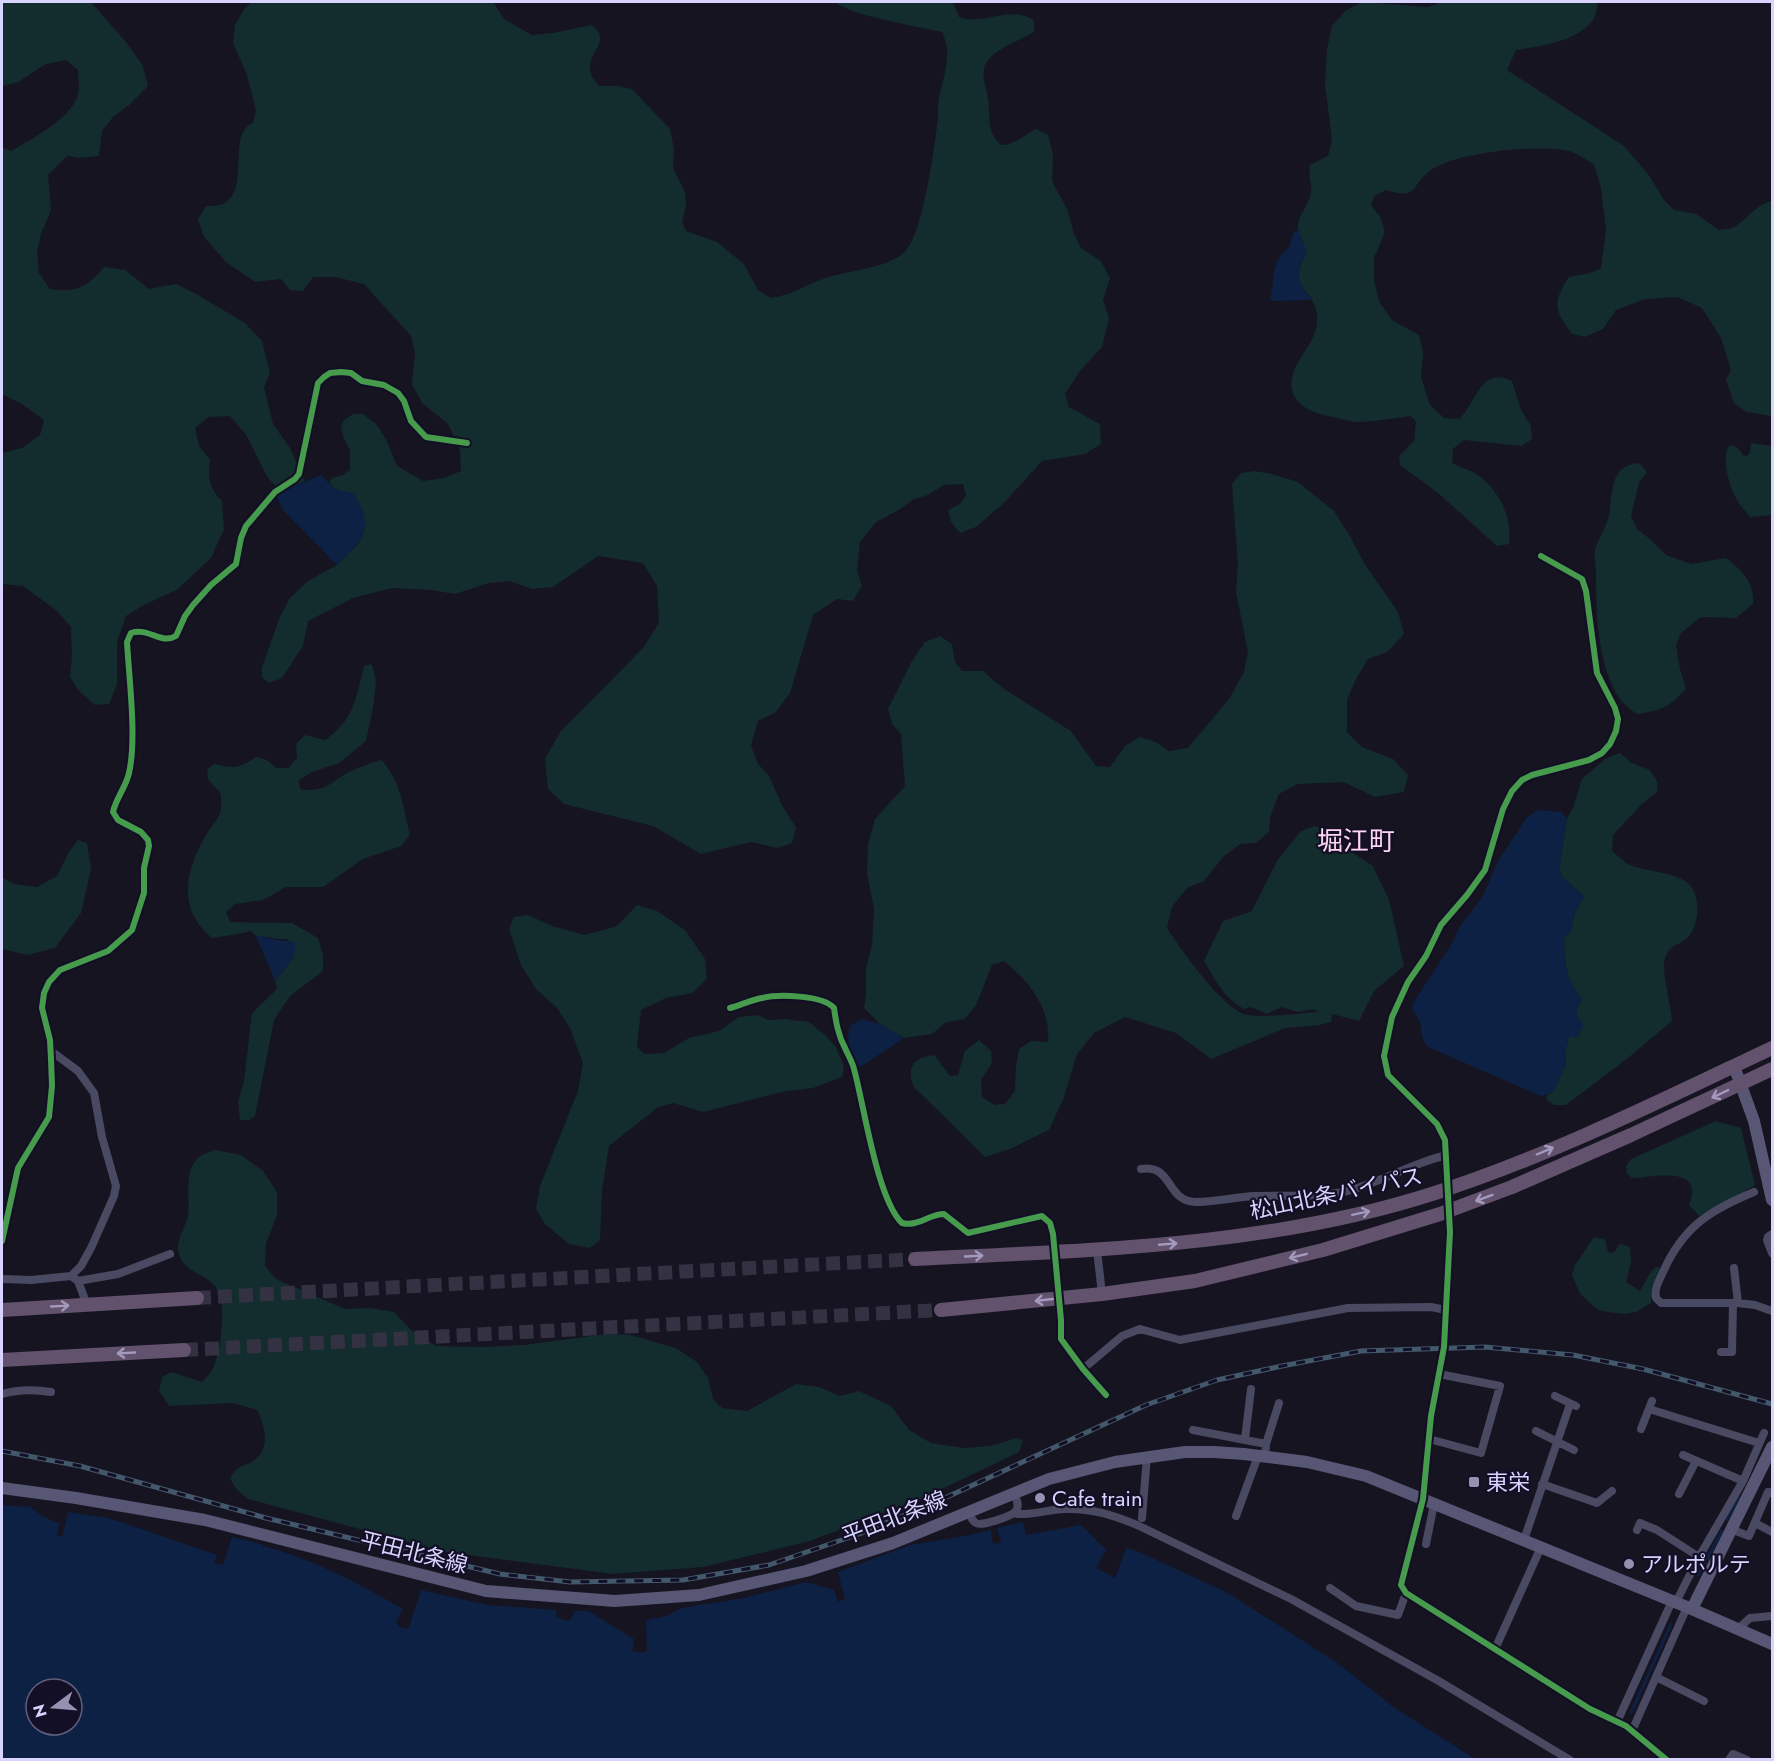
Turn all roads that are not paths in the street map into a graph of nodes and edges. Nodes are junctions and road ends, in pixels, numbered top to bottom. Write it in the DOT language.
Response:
graph roads {
  1 [pos="466,443"];
  2 [pos="1541,556"];
  3 [pos="730,1008"];
  4 [pos="1773,1048"];
  5 [pos="51,1051"];
  6 [pos="1734,1066"];
  7 [pos="1773,1069"];
  8 [pos="1741,1084"];
  9 [pos="1447,1155"];
  10 [pos="1448,1167"];
  11 [pos="1141,1169"];
  12 [pos="1754,1192"];
  13 [pos="1773,1200"];
  14 [pos="1450,1232"];
  15 [pos="1053,1234"];
  16 [pos="1773,1234"];
  17 [pos="2,1241"];
  18 [pos="1098,1250"];
  19 [pos="1773,1253"];
  20 [pos="170,1254"];
  21 [pos="915,1259"];
  22 [pos="1734,1268"];
  23 [pos="75,1278"];
  24 [pos="2,1279"];
  25 [pos="1102,1294"];
  26 [pos="197,1298"];
  27 [pos="1735,1303"];
  28 [pos="87,1305"];
  29 [pos="2,1310"];
  30 [pos="941,1310"];
  31 [pos="1446,1310"];
  32 [pos="1773,1311"];
  33 [pos="1061,1320"];
  34 [pos="184,1350"];
  35 [pos="1721,1352"];
  36 [pos="2,1360"];
  37 [pos="1083,1369"];
  38 [pos="1439,1374"];
  39 [pos="1251,1389"];
  40 [pos="51,1392"];
  41 [pos="2,1394"];
  42 [pos="1106,1395"];
  43 [pos="1555,1396"];
  44 [pos="1280,1403"];
  45 [pos="1641,1429"];
  46 [pos="1193,1430"];
  47 [pos="1536,1431"];
  48 [pos="1764,1433"];
  49 [pos="1429,1439"];
  50 [pos="1245,1440"];
  51 [pos="1557,1441"];
  52 [pos="1759,1443"];
  53 [pos="1266,1444"];
  54 [pos="1574,1450"];
  55 [pos="1771,1450"];
  56 [pos="1683,1455"];
  57 [pos="1147,1456"];
  58 [pos="1262,1456"];
  59 [pos="1696,1461"];
  60 [pos="1743,1481"];
  61 [pos="1542,1484"];
  62 [pos="2,1488"];
  63 [pos="1612,1491"];
  64 [pos="1014,1493"];
  65 [pos="1773,1493"];
  66 [pos="1679,1494"];
  67 [pos="1428,1501"];
  68 [pos="968,1511"];
  69 [pos="1014,1513"];
  70 [pos="1236,1516"];
  71 [pos="1142,1518"];
  72 [pos="1755,1523"];
  73 [pos="1637,1530"];
  74 [pos="1733,1530"];
  75 [pos="1773,1532"];
  76 [pos="1524,1540"];
  77 [pos="1426,1544"];
  78 [pos="1541,1547"];
  79 [pos="1699,1557"];
  80 [pos="1330,1588"];
  81 [pos="1407,1593"];
  82 [pos="1682,1605"];
  83 [pos="1773,1616"];
  84 [pos="1738,1629"];
  85 [pos="1773,1644"];
  86 [pos="1495,1649"];
  87 [pos="1656,1677"];
  88 [pos="1704,1701"];
  89 [pos="1617,1722"];
  90 [pos="1632,1731"];
  91 [pos="1570,1760"];
  92 [pos="1667,1760"];
  93 [pos="1729,1760"];
  94 [pos="1747,1760"];
  1 -- 5 [label="street"];
  2 -- 9 [label="street"];
  3 -- 15 [label="street"];
  4 -- 6 [label="highway, 松山北条バイパス"];
  5 -- 17 [label="street"];
  5 -- 23 [label="street"];
  6 -- 8 [label="main road"];
  18 -- 6 [label="highway, 松山北条バイパス, one-way"];
  7 -- 8 [label="highway, 松山北条バイパス"];
  8 -- 13 [label="main road"];
  8 -- 25 [label="highway, 松山北条バイパス, one-way"];
  9 -- 10 [label="street"];
  9 -- 11 [label="street"];
  12 -- 27 [label="street"];
  14 -- 31 [label="street"];
  16 -- 19 [label="street"];
  21 -- 18 [label="highway, 松山北条バイパス, one-way"];
  18 -- 25 [label="street"];
  20 -- 23 [label="street"];
  22 -- 27 [label="street"];
  23 -- 24 [label="street"];
  23 -- 28 [label="street"];
  25 -- 30 [label="highway, 松山北条バイパス, one-way"];
  26 -- 28 [label="highway"];
  27 -- 32 [label="street"];
  27 -- 35 [label="street"];
  29 -- 28 [label="highway, one-way"];
  31 -- 37 [label="street"];
  31 -- 38 [label="street"];
  33 -- 37 [label="street"];
  34 -- 36 [label="highway, one-way"];
  37 -- 42 [label="street"];
  38 -- 49 [label="street"];
  38 -- 49 [label="street"];
  39 -- 50 [label="street"];
  40 -- 41 [label="street"];
  43 -- 51 [label="street"];
  44 -- 53 [label="street"];
  45 -- 52 [label="street"];
  46 -- 50 [label="street"];
  47 -- 51 [label="street"];
  48 -- 52 [label="street"];
  49 -- 67 [label="street"];
  50 -- 53 [label="street"];
  51 -- 54 [label="street"];
  51 -- 61 [label="street"];
  52 -- 60 [label="street"];
  53 -- 58 [label="street"];
  55 -- 74 [label="main road"];
  56 -- 59 [label="street"];
  57 -- 58 [label="main road, 平田北条線"];
  57 -- 64 [label="main road, 平田北条線"];
  57 -- 71 [label="street"];
  58 -- 67 [label="main road, 平田北条線"];
  58 -- 70 [label="street"];
  59 -- 60 [label="street"];
  59 -- 66 [label="street"];
  60 -- 79 [label="street"];
  61 -- 63 [label="street"];
  61 -- 76 [label="street"];
  62 -- 68 [label="main road, 平田北条線"];
  64 -- 68 [label="main road, 平田北条線"];
  64 -- 69 [label="street"];
  65 -- 72 [label="street"];
  67 -- 76 [label="main road, 平田北条線"];
  67 -- 77 [label="street"];
  67 -- 81 [label="street"];
  68 -- 69 [label="street"];
  69 -- 91 [label="street"];
  72 -- 74 [label="street"];
  72 -- 75 [label="street"];
  73 -- 79 [label="street"];
  74 -- 82 [label="main road"];
  76 -- 78 [label="main road, 平田北条線"];
  78 -- 82 [label="main road, 平田北条線"];
  78 -- 86 [label="street"];
  79 -- 82 [label="street"];
  80 -- 81 [label="street"];
  81 -- 86 [label="street"];
  82 -- 84 [label="main road, 平田北条線"];
  82 -- 87 [label="street"];
  82 -- 89 [label="street"];
  83 -- 84 [label="street"];
  84 -- 85 [label="main road, 平田北条線"];
  86 -- 89 [label="street"];
  87 -- 88 [label="street"];
  87 -- 90 [label="street"];
  89 -- 90 [label="street"];
  90 -- 92 [label="street"];
  93 -- 94 [label="street"];
}
